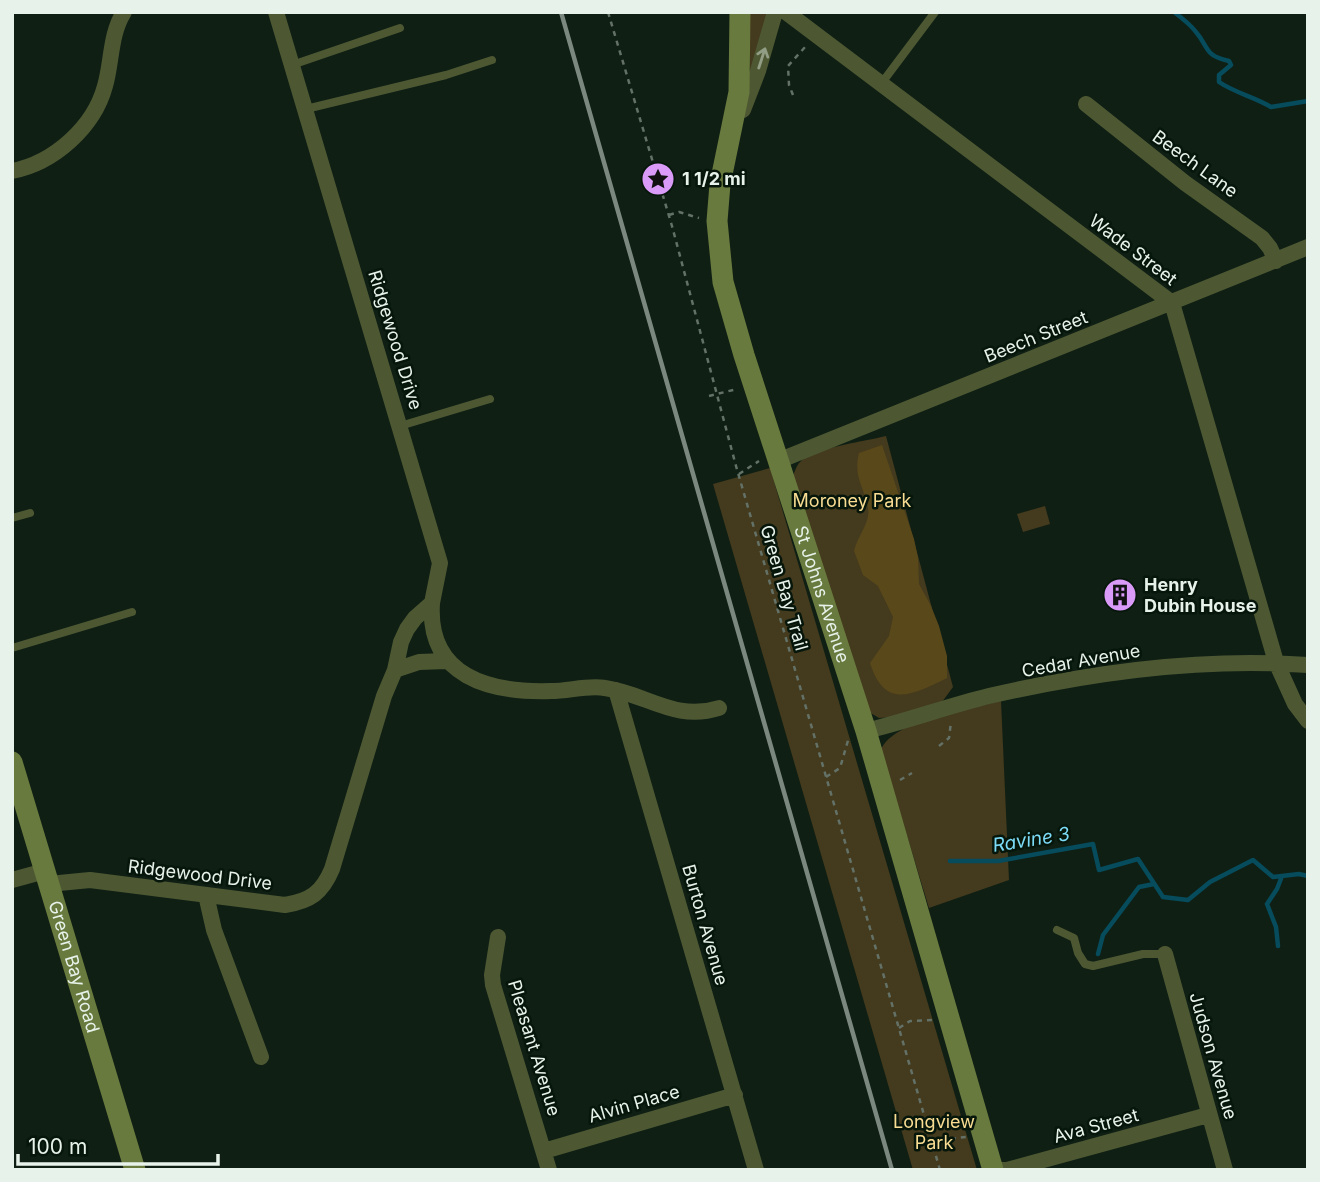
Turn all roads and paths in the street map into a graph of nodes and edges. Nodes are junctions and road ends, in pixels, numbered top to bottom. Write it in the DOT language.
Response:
graph roads {
  1 [pos="124,12"];
  2 [pos="276,12"];
  3 [pos="608,12"];
  4 [pos="740,12"];
  5 [pos="775,12"];
  6 [pos="786,12"];
  7 [pos="935,12"];
  8 [pos="400,28"];
  9 [pos="814,35"];
  10 [pos="492,60"];
  11 [pos="292,65"];
  12 [pos="881,84"];
  13 [pos="793,95"];
  14 [pos="1086,104"];
  15 [pos="306,109"];
  16 [pos="729,145"];
  17 [pos="12,171"];
  18 [pos="668,215"];
  19 [pos="717,221"];
  20 [pos="1308,247"];
  21 [pos="1276,261"];
  22 [pos="1172,303"];
  23 [pos="754,384"];
  24 [pos="728,385"];
  25 [pos="729,391"];
  26 [pos="717,394"];
  27 [pos="709,396"];
  28 [pos="490,399"];
  29 [pos="400,426"];
  30 [pos="770,461"];
  31 [pos="739,474"];
  32 [pos="30,513"];
  33 [pos="12,518"];
  34 [pos="432,603"];
  35 [pos="132,612"];
  36 [pos="12,648"];
  37 [pos="446,661"];
  38 [pos="1276,663"];
  39 [pos="1308,665"];
  40 [pos="395,670"];
  41 [pos="616,690"];
  42 [pos="719,708"];
  43 [pos="947,709"];
  44 [pos="1308,721"];
  45 [pos="866,731"];
  46 [pos="939,746"];
  47 [pos="12,762"];
  48 [pos="912,773"];
  49 [pos="826,777"];
  50 [pos="900,780"];
  51 [pos="47,878"];
  52 [pos="12,880"];
  53 [pos="206,895"];
  54 [pos="1057,930"];
  55 [pos="498,937"];
  56 [pos="1165,954"];
  57 [pos="949,1018"];
  58 [pos="899,1028"];
  59 [pos="261,1057"];
  60 [pos="735,1095"];
  61 [pos="1208,1115"];
  62 [pos="982,1135"];
  63 [pos="932,1141"];
  64 [pos="544,1151"];
  65 [pos="135,1170"];
  66 [pos="549,1170"];
  67 [pos="756,1170"];
  68 [pos="940,1170"];
  69 [pos="993,1170"];
  70 [pos="1225,1170"];
  1 -- 17 [label="street"];
  2 -- 11 [label="street, Ridgewood Drive"];
  3 -- 18 [label="path, Green Bay Trail"];
  4 -- 16 [label="street, St Johns Avenue"];
  16 -- 5 [label="street, one-way"];
  6 -- 9 [label="street, Wade Street"];
  7 -- 12 [label="lane"];
  8 -- 11 [label="lane"];
  9 -- 12 [label="street, Wade Street"];
  9 -- 13 [label="path"];
  10 -- 15 [label="lane"];
  11 -- 15 [label="street, Ridgewood Drive"];
  12 -- 22 [label="street, Wade Street"];
  14 -- 21 [label="street, Beech Lane"];
  15 -- 29 [label="street, Ridgewood Drive"];
  16 -- 19 [label="street, St Johns Avenue"];
  18 -- 19 [label="path"];
  18 -- 26 [label="path, Green Bay Trail"];
  19 -- 23 [label="street, St Johns Avenue"];
  20 -- 21 [label="street, Beech Street"];
  21 -- 22 [label="street, Beech Street"];
  22 -- 30 [label="street, Beech Street"];
  22 -- 38 [label="street, Wade Street"];
  23 -- 25 [label="path"];
  23 -- 30 [label="street, St Johns Avenue"];
  24 -- 25 [label="path"];
  25 -- 26 [label="path"];
  26 -- 27 [label="path"];
  26 -- 31 [label="path, Green Bay Trail"];
  28 -- 29 [label="lane"];
  29 -- 34 [label="street, Ridgewood Drive"];
  30 -- 31 [label="path"];
  30 -- 45 [label="street, St Johns Avenue"];
  31 -- 49 [label="path, Green Bay Trail"];
  32 -- 33 [label="lane"];
  34 -- 37 [label="street"];
  34 -- 40 [label="street, Ridgewood Drive"];
  35 -- 36 [label="lane"];
  37 -- 40 [label="street"];
  37 -- 41 [label="street"];
  38 -- 39 [label="street, Cedar Avenue"];
  38 -- 43 [label="street, Cedar Avenue"];
  38 -- 44 [label="street, Wade Street"];
  40 -- 53 [label="street, Ridgewood Drive"];
  41 -- 42 [label="street"];
  41 -- 60 [label="street, Burton Avenue"];
  43 -- 45 [label="street, Cedar Avenue"];
  43 -- 46 [label="path"];
  45 -- 49 [label="path"];
  45 -- 57 [label="street, St Johns Avenue"];
  47 -- 51 [label="street, Green Bay Road"];
  48 -- 50 [label="path"];
  49 -- 58 [label="path, Green Bay Trail"];
  51 -- 52 [label="street, Ridgewood Drive"];
  51 -- 53 [label="street, Ridgewood Drive"];
  51 -- 65 [label="street, Green Bay Road"];
  53 -- 59 [label="street"];
  54 -- 56 [label="lane"];
  55 -- 64 [label="street, Pleasant Avenue"];
  56 -- 61 [label="street, Judson Avenue"];
  57 -- 58 [label="path"];
  57 -- 62 [label="street, St Johns Avenue"];
  58 -- 63 [label="path, Green Bay Trail"];
  60 -- 64 [label="street, Alvin Place"];
  60 -- 67 [label="street, Burton Avenue"];
  61 -- 69 [label="street, Ava Street"];
  61 -- 70 [label="street, Judson Avenue"];
  62 -- 63 [label="path"];
  62 -- 69 [label="street, St Johns Avenue"];
  63 -- 68 [label="path, Green Bay Trail"];
  64 -- 66 [label="street, Pleasant Avenue"];
}
